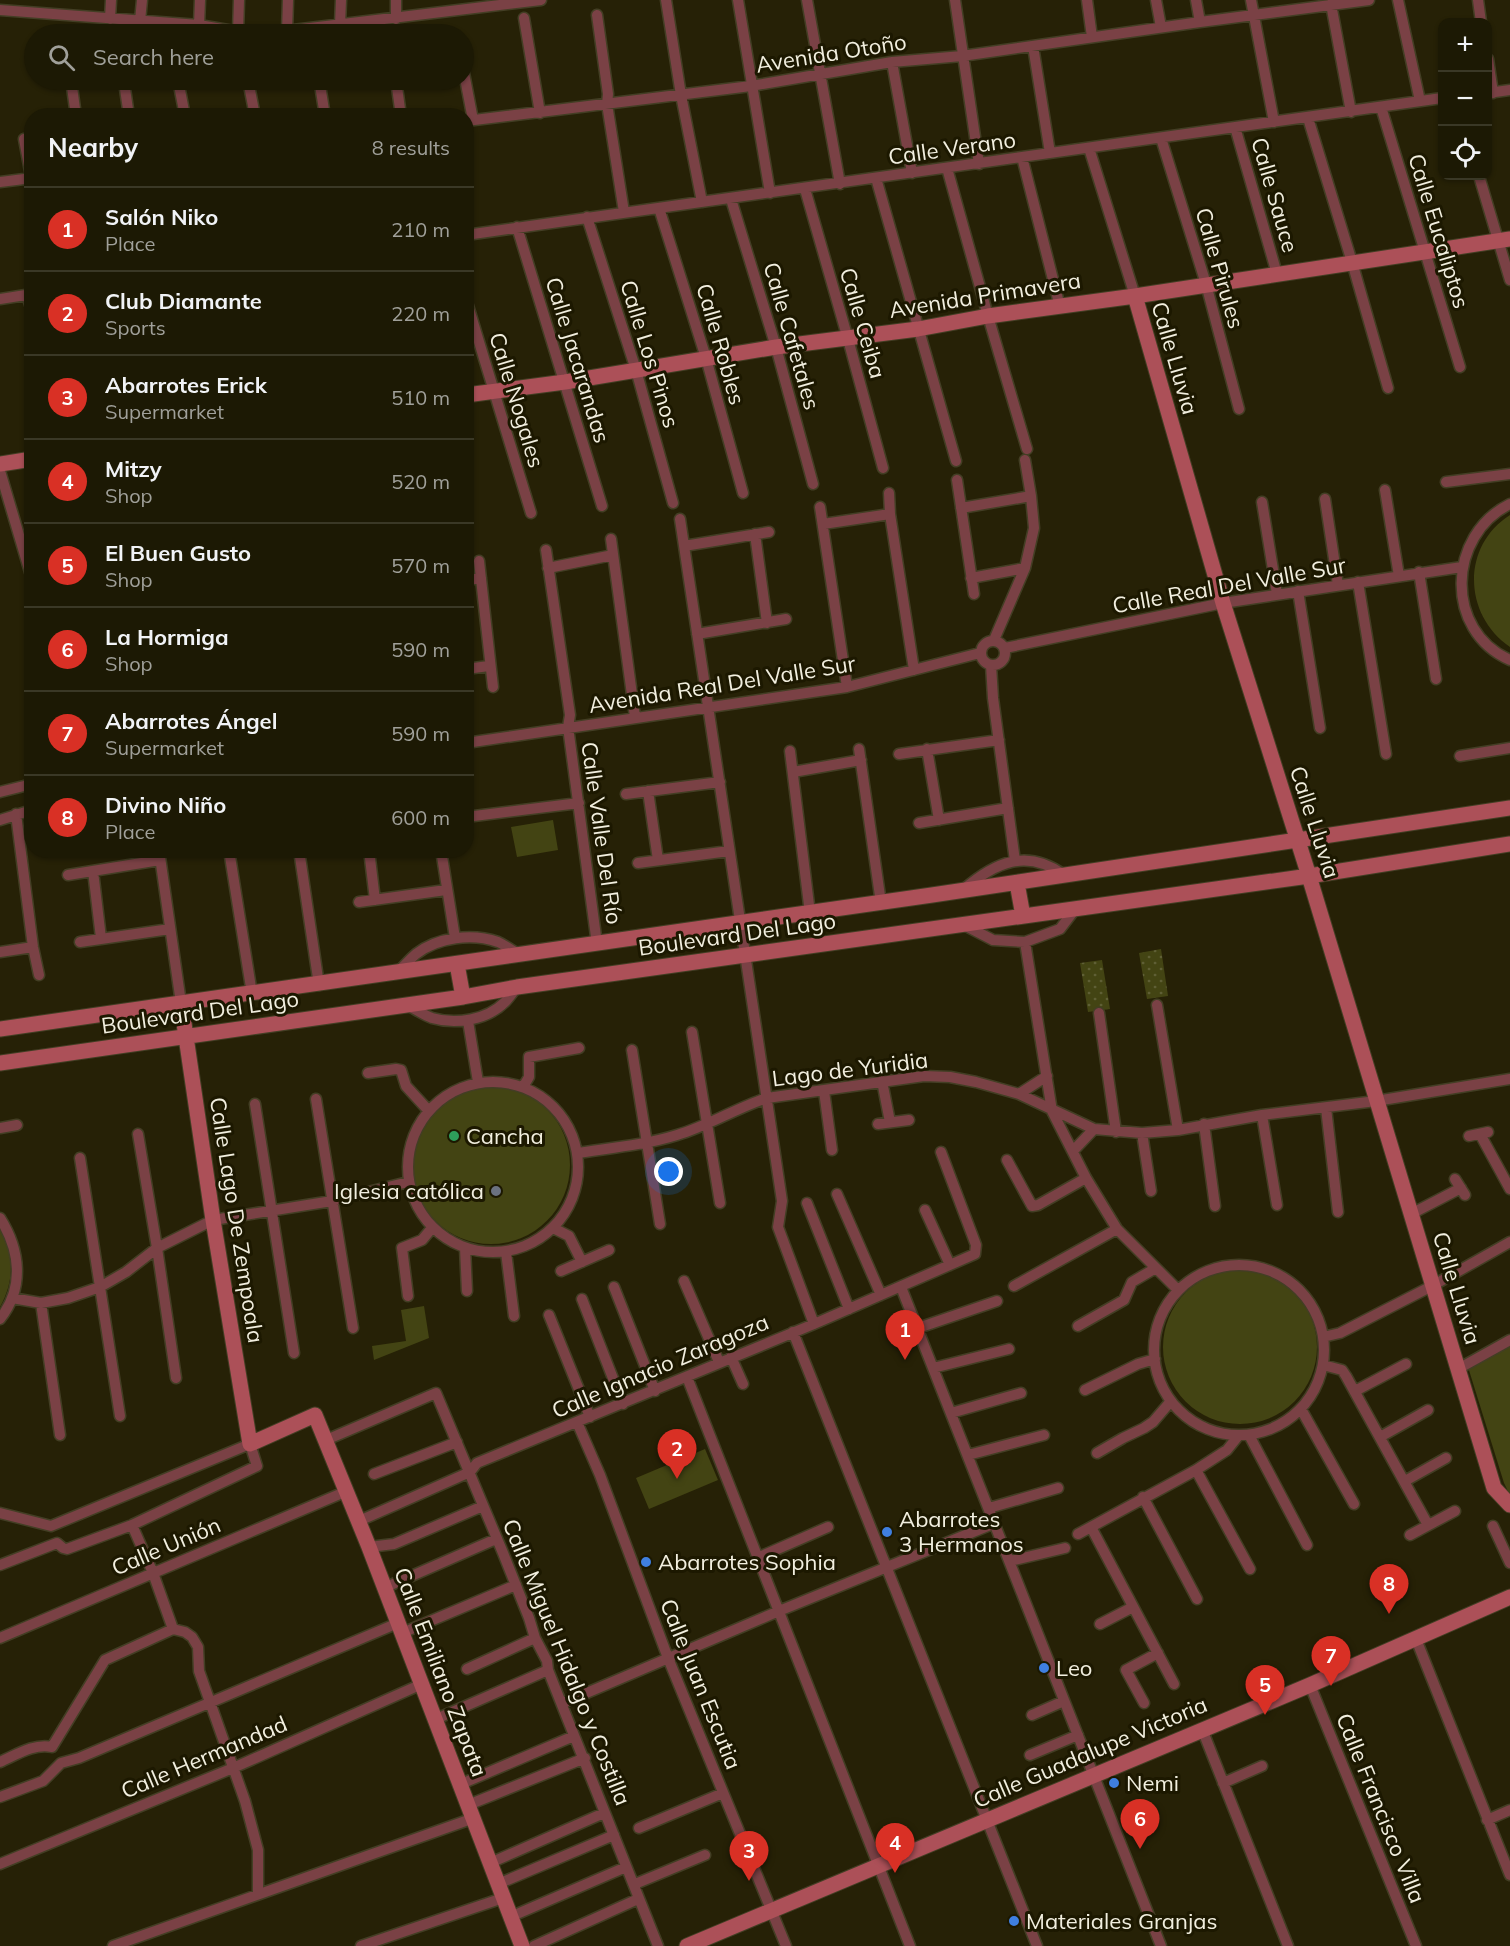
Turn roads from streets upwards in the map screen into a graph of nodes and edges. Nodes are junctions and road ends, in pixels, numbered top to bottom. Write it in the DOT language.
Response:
graph roads {
  1 [pos="111,0"];
  2 [pos="142,0"];
  3 [pos="200,0"];
  4 [pos="239,0"];
  5 [pos="288,0"];
  6 [pos="341,0"];
  7 [pos="396,0"];
  8 [pos="541,0"];
  9 [pos="666,0"];
  10 [pos="738,0"];
  11 [pos="807,0"];
  12 [pos="955,0"];
  13 [pos="1087,0"];
  14 [pos="1156,0"];
  15 [pos="1196,0"];
  16 [pos="1251,0"];
  17 [pos="1369,0"];
  18 [pos="1398,0"];
  19 [pos="1478,0"];
  20 [pos="487,3"];
  21 [pos="1331,4"];
  22 [pos="451,6"];
  23 [pos="0,10"];
  24 [pos="597,15"];
  25 [pos="1253,15"];
  26 [pos="524,18"];
  27 [pos="1480,18"];
  28 [pos="110,19"];
  29 [pos="396,19"];
  30 [pos="140,21"];
  31 [pos="1200,22"];
  32 [pos="184,24"];
  33 [pos="199,24"];
  34 [pos="238,24"];
  35 [pos="287,24"];
  36 [pos="340,24"];
  37 [pos="349,24"];
  38 [pos="1161,27"];
  39 [pos="1092,37"];
  40 [pos="1032,46"];
  41 [pos="962,56"];
  42 [pos="892,62"];
  43 [pos="821,74"];
  44 [pos="751,86"];
  45 [pos="72,90"];
  46 [pos="125,90"];
  47 [pos="180,90"];
  48 [pos="250,90"];
  49 [pos="321,90"];
  50 [pos="397,90"];
  51 [pos="466,90"];
  52 [pos="1510,90"];
  53 [pos="1492,93"];
  54 [pos="681,95"];
  55 [pos="1438,99"];
  56 [pos="1420,101"];
  57 [pos="608,104"];
  58 [pos="1381,107"];
  59 [pos="75,108"];
  60 [pos="128,108"];
  61 [pos="183,108"];
  62 [pos="253,108"];
  63 [pos="324,108"];
  64 [pos="400,108"];
  65 [pos="468,108"];
  66 [pos="1351,112"];
  67 [pos="540,113"];
  68 [pos="1308,118"];
  69 [pos="474,121"];
  70 [pos="1274,122"];
  71 [pos="1236,127"];
  72 [pos="1161,138"];
  73 [pos="1089,148"];
  74 [pos="1050,153"];
  75 [pos="1022,157"];
  76 [pos="979,164"];
  77 [pos="947,168"];
  78 [pos="912,173"];
  79 [pos="876,178"];
  80 [pos="24,180"];
  81 [pos="1481,180"];
  82 [pos="0,182"];
  83 [pos="840,184"];
  84 [pos="805,189"];
  85 [pos="770,193"];
  86 [pos="731,199"];
  87 [pos="702,202"];
  88 [pos="659,208"];
  89 [pos="624,212"];
  90 [pos="587,217"];
  91 [pos="517,227"];
  92 [pos="474,234"];
  93 [pos="1504,240"];
  94 [pos="1425,252"];
  95 [pos="1352,262"];
  96 [pos="1277,274"];
  97 [pos="1510,280"];
  98 [pos="1206,284"];
  99 [pos="24,296"];
  100 [pos="1135,296"];
  101 [pos="0,299"];
  102 [pos="1060,306"];
  103 [pos="988,316"];
  104 [pos="474,325"];
  105 [pos="918,329"];
  106 [pos="848,339"];
  107 [pos="776,347"];
  108 [pos="706,358"];
  109 [pos="1460,367"];
  110 [pos="636,370"];
  111 [pos="565,382"];
  112 [pos="1388,388"];
  113 [pos="494,391"];
  114 [pos="474,394"];
  115 [pos="1239,409"];
  116 [pos="1027,449"];
  117 [pos="24,460"];
  118 [pos="1025,460"];
  119 [pos="956,461"];
  120 [pos="0,464"];
  121 [pos="883,468"];
  122 [pos="0,471"];
  123 [pos="1510,474"];
  124 [pos="957,480"];
  125 [pos="1446,482"];
  126 [pos="813,484"];
  127 [pos="1385,490"];
  128 [pos="743,493"];
  129 [pos="889,493"];
  130 [pos="1032,495"];
  131 [pos="1325,499"];
  132 [pos="1262,502"];
  133 [pos="674,503"];
  134 [pos="1510,504"];
  135 [pos="602,506"];
  136 [pos="820,507"];
  137 [pos="960,508"];
  138 [pos="531,513"];
  139 [pos="890,514"];
  140 [pos="680,519"];
  141 [pos="823,524"];
  142 [pos="769,532"];
  143 [pos="755,534"];
  144 [pos="611,539"];
  145 [pos="684,546"];
  146 [pos="546,550"];
  147 [pos="24,552"];
  148 [pos="613,555"];
  149 [pos="479,561"];
  150 [pos="1462,567"];
  151 [pos="548,568"];
  152 [pos="1025,568"];
  153 [pos="1419,572"];
  154 [pos="1398,576"];
  155 [pos="481,578"];
  156 [pos="971,578"];
  157 [pos="474,579"];
  158 [pos="1358,582"];
  159 [pos="1338,585"];
  160 [pos="1298,591"];
  161 [pos="974,594"];
  162 [pos="1276,594"];
  163 [pos="1222,603"];
  164 [pos="786,619"];
  165 [pos="767,623"];
  166 [pos="697,634"];
  167 [pos="994,640"];
  168 [pos="1005,648"];
  169 [pos="980,653"];
  170 [pos="1510,660"];
  171 [pos="991,665"];
  172 [pos="489,666"];
  173 [pos="474,668"];
  174 [pos="914,670"];
  175 [pos="1436,679"];
  176 [pos="493,687"];
  177 [pos="847,687"];
  178 [pos="710,707"];
  179 [pos="635,717"];
  180 [pos="568,727"];
  181 [pos="1320,728"];
  182 [pos="999,740"];
  183 [pos="474,742"];
  184 [pos="1510,748"];
  185 [pos="927,749"];
  186 [pos="790,751"];
  187 [pos="899,754"];
  188 [pos="1386,754"];
  189 [pos="1460,756"];
  190 [pos="793,772"];
  191 [pos="720,782"];
  192 [pos="24,786"];
  193 [pos="648,791"];
  194 [pos="0,792"];
  195 [pos="626,794"];
  196 [pos="579,803"];
  197 [pos="1008,808"];
  198 [pos="1510,808"];
  199 [pos="24,812"];
  200 [pos="16,814"];
  201 [pos="474,816"];
  202 [pos="0,820"];
  203 [pos="939,820"];
  204 [pos="919,823"];
  205 [pos="1297,840"];
  206 [pos="1510,844"];
  207 [pos="729,851"];
  208 [pos="147,858"];
  209 [pos="160,858"];
  210 [pos="231,858"];
  211 [pos="300,858"];
  212 [pos="370,858"];
  213 [pos="442,858"];
  214 [pos="658,860"];
  215 [pos="1015,861"];
  216 [pos="638,863"];
  217 [pos="93,871"];
  218 [pos="68,875"];
  219 [pos="1064,875"];
  220 [pos="1309,876"];
  221 [pos="1017,883"];
  222 [pos="446,890"];
  223 [pos="963,891"];
  224 [pos="375,900"];
  225 [pos="359,902"];
  226 [pos="881,903"];
  227 [pos="1076,908"];
  228 [pos="810,913"];
  229 [pos="1023,916"];
  230 [pos="740,922"];
  231 [pos="964,925"];
  232 [pos="170,929"];
  233 [pos="101,938"];
  234 [pos="455,938"];
  235 [pos="80,942"];
  236 [pos="1025,942"];
  237 [pos="597,944"];
  238 [pos="33,947"];
  239 [pos="0,952"];
  240 [pos="519,955"];
  241 [pos="745,956"];
  242 [pos="457,964"];
  243 [pos="397,973"];
  244 [pos="39,975"];
  245 [pos="319,985"];
  246 [pos="517,987"];
  247 [pos="252,994"];
  248 [pos="463,997"];
  249 [pos="181,1004"];
  250 [pos="407,1005"];
  251 [pos="1157,1005"];
  252 [pos="1099,1013"];
  253 [pos="468,1021"];
  254 [pos="0,1029"];
  255 [pos="692,1032"];
  256 [pos="185,1036"];
  257 [pos="579,1048"];
  258 [pos="632,1050"];
  259 [pos="0,1063"];
  260 [pos="368,1073"];
  261 [pos="1047,1076"];
  262 [pos="1510,1079"];
  263 [pos="882,1081"];
  264 [pos="478,1082"];
  265 [pos="523,1087"];
  266 [pos="824,1091"];
  267 [pos="1019,1094"];
  268 [pos="767,1098"];
  269 [pos="316,1099"];
  270 [pos="1376,1101"];
  271 [pos="255,1104"];
  272 [pos="1326,1108"];
  273 [pos="428,1110"];
  274 [pos="1053,1111"];
  275 [pos="1262,1115"];
  276 [pos="909,1120"];
  277 [pos="708,1123"];
  278 [pos="1204,1124"];
  279 [pos="17,1125"];
  280 [pos="0,1128"];
  281 [pos="1094,1129"];
  282 [pos="1178,1130"];
  283 [pos="1116,1132"];
  284 [pos="1142,1132"];
  285 [pos="138,1134"];
  286 [pos="1479,1134"];
  287 [pos="648,1142"];
  288 [pos="832,1150"];
  289 [pos="1072,1151"];
  290 [pos="941,1152"];
  291 [pos="577,1153"];
  292 [pos="80,1158"];
  293 [pos="1007,1160"];
  294 [pos="1086,1178"];
  295 [pos="408,1182"];
  296 [pos="1460,1188"];
  297 [pos="1510,1189"];
  298 [pos="1151,1191"];
  299 [pos="837,1194"];
  300 [pos="332,1201"];
  301 [pos="720,1203"];
  302 [pos="807,1203"];
  303 [pos="1277,1205"];
  304 [pos="1215,1206"];
  305 [pos="925,1210"];
  306 [pos="272,1211"];
  307 [pos="1338,1212"];
  308 [pos="1411,1214"];
  309 [pos="0,1218"];
  310 [pos="213,1220"];
  311 [pos="660,1224"];
  312 [pos="432,1228"];
  313 [pos="553,1228"];
  314 [pos="1117,1229"];
  315 [pos="1510,1242"];
  316 [pos="158,1248"];
  317 [pos="465,1248"];
  318 [pos="609,1250"];
  319 [pos="506,1252"];
  320 [pos="582,1262"];
  321 [pos="950,1265"];
  322 [pos="1156,1268"];
  323 [pos="561,1271"];
  324 [pos="684,1281"];
  325 [pos="1014,1286"];
  326 [pos="1432,1286"];
  327 [pos="100,1287"];
  328 [pos="614,1287"];
  329 [pos="900,1287"];
  330 [pos="1178,1290"];
  331 [pos="467,1291"];
  332 [pos="881,1294"];
  333 [pos="408,1296"];
  334 [pos="12,1298"];
  335 [pos="582,1299"];
  336 [pos="997,1301"];
  337 [pos="41,1303"];
  338 [pos="849,1309"];
  339 [pos="549,1315"];
  340 [pos="514,1316"];
  341 [pos="0,1319"];
  342 [pos="814,1324"];
  343 [pos="1078,1326"];
  344 [pos="353,1328"];
  345 [pos="918,1328"];
  346 [pos="793,1332"];
  347 [pos="1323,1337"];
  348 [pos="1510,1340"];
  349 [pos="1009,1349"];
  350 [pos="294,1353"];
  351 [pos="731,1357"];
  352 [pos="1155,1359"];
  353 [pos="719,1362"];
  354 [pos="1406,1364"];
  355 [pos="1323,1365"];
  356 [pos="933,1368"];
  357 [pos="1458,1369"];
  358 [pos="687,1377"];
  359 [pos="176,1378"];
  360 [pos="743,1384"];
  361 [pos="1085,1390"];
  362 [pos="655,1391"];
  363 [pos="1355,1391"];
  364 [pos="1020,1393"];
  365 [pos="1171,1401"];
  366 [pos="623,1404"];
  367 [pos="1301,1409"];
  368 [pos="1428,1410"];
  369 [pos="951,1413"];
  370 [pos="120,1416"];
  371 [pos="590,1417"];
  372 [pos="578,1422"];
  373 [pos="60,1435"];
  374 [pos="1044,1435"];
  375 [pos="1244,1435"];
  376 [pos="1380,1437"];
  377 [pos="326,1440"];
  378 [pos="457,1442"];
  379 [pos="250,1444"];
  380 [pos="1097,1453"];
  381 [pos="968,1455"];
  382 [pos="1446,1458"];
  383 [pos="1196,1470"];
  384 [pos="470,1472"];
  385 [pos="374,1474"];
  386 [pos="1405,1481"];
  387 [pos="1058,1488"];
  388 [pos="347,1491"];
  389 [pos="1143,1497"];
  390 [pos="1354,1504"];
  391 [pos="1510,1505"];
  392 [pos="483,1506"];
  393 [pos="989,1508"];
  394 [pos="1455,1511"];
  395 [pos="0,1513"];
  396 [pos="359,1521"];
  397 [pos="995,1523"];
  398 [pos="132,1525"];
  399 [pos="1428,1525"];
  400 [pos="51,1526"];
  401 [pos="1493,1526"];
  402 [pos="828,1527"];
  403 [pos="1091,1527"];
  404 [pos="1078,1534"];
  405 [pos="1410,1534"];
  406 [pos="496,1539"];
  407 [pos="57,1543"];
  408 [pos="1307,1545"];
  409 [pos="369,1547"];
  410 [pos="1065,1548"];
  411 [pos="758,1558"];
  412 [pos="1010,1561"];
  413 [pos="1510,1563"];
  414 [pos="0,1565"];
  415 [pos="886,1567"];
  416 [pos="1250,1569"];
  417 [pos="153,1573"];
  418 [pos="516,1585"];
  419 [pos="384,1588"];
  420 [pos="1510,1597"];
  421 [pos="1197,1599"];
  422 [pos="1133,1607"];
  423 [pos="779,1611"];
  424 [pos="1100,1624"];
  425 [pos="400,1628"];
  426 [pos="173,1629"];
  427 [pos="0,1638"];
  428 [pos="535,1638"];
  429 [pos="1416,1639"];
  430 [pos="1158,1653"];
  431 [pos="668,1658"];
  432 [pos="467,1669"];
  433 [pos="548,1670"];
  434 [pos="422,1684"];
  435 [pos="1174,1684"];
  436 [pos="1310,1685"];
  437 [pos="1064,1701"];
  438 [pos="209,1703"];
  439 [pos="562,1703"];
  440 [pos="1144,1703"];
  441 [pos="1032,1715"];
  442 [pos="436,1719"];
  443 [pos="1202,1729"];
  444 [pos="1078,1735"];
  445 [pos="574,1736"];
  446 [pos="52,1747"];
  447 [pos="1030,1755"];
  448 [pos="585,1758"];
  449 [pos="0,1762"];
  450 [pos="61,1763"];
  451 [pos="1262,1766"];
  452 [pos="233,1768"];
  453 [pos="1095,1774"];
  454 [pos="1223,1782"];
  455 [pos="461,1784"];
  456 [pos="723,1793"];
  457 [pos="0,1797"];
  458 [pos="1510,1810"];
  459 [pos="471,1811"];
  460 [pos="604,1813"];
  461 [pos="1487,1820"];
  462 [pos="987,1821"];
  463 [pos="639,1828"];
  464 [pos="614,1835"];
  465 [pos="705,1855"];
  466 [pos="490,1863"];
  467 [pos="0,1864"];
  468 [pos="879,1866"];
  469 [pos="626,1867"];
  470 [pos="1510,1875"];
  471 [pos="634,1884"];
  472 [pos="501,1891"];
  473 [pos="258,1894"];
  474 [pos="638,1899"];
  475 [pos="772,1910"];
  476 [pos="510,1917"];
  477 [pos="112,1946"];
  478 [pos="360,1946"];
  479 [pos="522,1946"];
  480 [pos="534,1946"];
  481 [pos="658,1946"];
  482 [pos="687,1946"];
  483 [pos="786,1946"];
  484 [pos="910,1946"];
  485 [pos="1037,1946"];
  486 [pos="1161,1946"];
  487 [pos="1288,1946"];
  488 [pos="1416,1946"];
  1 -- 28 [label="street"];
  2 -- 30 [label="street"];
  3 -- 33 [label="street"];
  4 -- 34 [label="street"];
  5 -- 35 [label="street"];
  6 -- 36 [label="street"];
  7 -- 29 [label="street"];
  8 -- 20 [label="street"];
  9 -- 54 [label="street"];
  10 -- 44 [label="street"];
  11 -- 43 [label="street"];
  12 -- 41 [label="street"];
  13 -- 39 [label="street"];
  14 -- 38 [label="street"];
  15 -- 31 [label="street"];
  16 -- 25 [label="street"];
  17 -- 21 [label="street, Avenida Otoño"];
  18 -- 56 [label="street"];
  19 -- 27 [label="street"];
  20 -- 22 [label="street"];
  21 -- 25 [label="street, Avenida Otoño"];
  21 -- 66 [label="street"];
  22 -- 29 [label="street"];
  23 -- 28 [label="street"];
  24 -- 57 [label="street"];
  25 -- 31 [label="street, Avenida Otoño"];
  25 -- 70 [label="street"];
  26 -- 67 [label="street"];
  28 -- 30 [label="street"];
  29 -- 37 [label="street"];
  30 -- 32 [label="street"];
  31 -- 38 [label="street, Avenida Otoño"];
  38 -- 39 [label="street, Avenida Otoño"];
  39 -- 40 [label="street, Avenida Otoño"];
  40 -- 41 [label="street, Avenida Otoño"];
  40 -- 74 [label="street"];
  41 -- 42 [label="street, Avenida Otoño"];
  41 -- 76 [label="street"];
  42 -- 43 [label="street, Avenida Otoño"];
  42 -- 78 [label="street"];
  43 -- 44 [label="street, Avenida Otoño"];
  43 -- 83 [label="street"];
  44 -- 54 [label="street, Avenida Otoño"];
  44 -- 85 [label="street"];
  45 -- 59 [label="street"];
  46 -- 60 [label="street"];
  47 -- 61 [label="street"];
  48 -- 62 [label="street"];
  49 -- 63 [label="street"];
  50 -- 64 [label="street"];
  51 -- 65 [label="street"];
  52 -- 53 [label="street"];
  54 -- 57 [label="street, Avenida Otoño"];
  54 -- 87 [label="street"];
  55 -- 56 [label="street, Calle Verano"];
  56 -- 58 [label="street, Calle Verano"];
  57 -- 67 [label="street, Avenida Otoño"];
  57 -- 89 [label="street"];
  58 -- 66 [label="street, Calle Verano"];
  58 -- 94 [label="street, Calle Eucaliptos"];
  66 -- 68 [label="street, Calle Verano"];
  67 -- 69 [label="street, Avenida Otoño"];
  68 -- 70 [label="street, Calle Verano"];
  68 -- 95 [label="street"];
  70 -- 71 [label="street, Calle Verano"];
  71 -- 72 [label="street, Calle Verano"];
  71 -- 96 [label="street, Calle Sauce"];
  72 -- 73 [label="street, Calle Verano"];
  72 -- 98 [label="street, Calle Pirules"];
  73 -- 74 [label="street, Calle Verano"];
  73 -- 100 [label="street, Calle Lluvia"];
  74 -- 75 [label="street, Calle Verano"];
  75 -- 76 [label="street, Calle Verano"];
  75 -- 102 [label="street"];
  76 -- 77 [label="street, Calle Verano"];
  77 -- 78 [label="street, Calle Verano"];
  77 -- 103 [label="street"];
  78 -- 79 [label="street, Calle Verano"];
  79 -- 83 [label="street, Calle Verano"];
  79 -- 105 [label="street"];
  80 -- 82 [label="street"];
  81 -- 93 [label="street"];
  83 -- 84 [label="street, Calle Verano"];
  84 -- 85 [label="street, Calle Verano"];
  84 -- 106 [label="street, Calle Ceiba"];
  85 -- 86 [label="street, Calle Verano"];
  86 -- 87 [label="street, Calle Verano"];
  86 -- 107 [label="street, Calle Cafetales"];
  87 -- 88 [label="street, Calle Verano"];
  88 -- 89 [label="street, Calle Verano"];
  88 -- 108 [label="street, Calle Robles"];
  89 -- 90 [label="street, Calle Verano"];
  90 -- 91 [label="street, Calle Verano"];
  90 -- 110 [label="street, Calle Los Pinos"];
  91 -- 92 [label="street, Calle Verano"];
  91 -- 111 [label="street, Calle Jacarandas"];
  93 -- 94 [label="street, Avenida Primavera"];
  93 -- 97 [label="street"];
  94 -- 95 [label="street, Avenida Primavera"];
  94 -- 109 [label="street, Calle Eucaliptos"];
  95 -- 96 [label="street, Avenida Primavera"];
  95 -- 112 [label="street"];
  96 -- 98 [label="street, Avenida Primavera"];
  98 -- 100 [label="street, Avenida Primavera"];
  98 -- 115 [label="street, Calle Pirules"];
  99 -- 101 [label="street"];
  100 -- 102 [label="street, Avenida Primavera"];
  100 -- 163 [label="street, Calle Lluvia"];
  102 -- 103 [label="street, Avenida Primavera"];
  103 -- 105 [label="street, Avenida Primavera"];
  103 -- 116 [label="street"];
  104 -- 113 [label="street, Calle Nogales"];
  105 -- 106 [label="street, Avenida Primavera"];
  105 -- 119 [label="street"];
  106 -- 107 [label="street, Avenida Primavera"];
  106 -- 121 [label="street, Calle Ceiba"];
  107 -- 108 [label="street, Avenida Primavera"];
  107 -- 126 [label="street, Calle Cafetales"];
  108 -- 110 [label="street, Avenida Primavera"];
  108 -- 128 [label="street, Calle Robles"];
  110 -- 111 [label="street, Avenida Primavera"];
  110 -- 133 [label="street, Calle Los Pinos"];
  111 -- 113 [label="street, Avenida Primavera"];
  111 -- 135 [label="street, Calle Jacarandas"];
  113 -- 114 [label="street, Avenida Primavera"];
  113 -- 138 [label="street, Calle Nogales"];
  117 -- 120 [label="street"];
  118 -- 130 [label="street"];
  122 -- 147 [label="street"];
  123 -- 125 [label="street"];
  124 -- 137 [label="street"];
  127 -- 154 [label="street"];
  129 -- 139 [label="street"];
  130 -- 137 [label="street"];
  130 -- 152 [label="street"];
  131 -- 159 [label="street"];
  132 -- 162 [label="street"];
  134 -- 150 [label="street"];
  136 -- 141 [label="street"];
  137 -- 156 [label="street"];
  139 -- 141 [label="street"];
  139 -- 174 [label="street"];
  140 -- 145 [label="street"];
  141 -- 177 [label="street"];
  142 -- 143 [label="street"];
  143 -- 145 [label="street"];
  143 -- 165 [label="street"];
  144 -- 148 [label="street"];
  145 -- 166 [label="street"];
  146 -- 151 [label="street, Calle Valle Del Río"];
  148 -- 151 [label="street"];
  148 -- 179 [label="street"];
  149 -- 155 [label="street"];
  150 -- 153 [label="street, Calle Real Del Valle Sur"];
  150 -- 170 [label="street"];
  151 -- 180 [label="street, Calle Valle Del Río"];
  152 -- 156 [label="street"];
  152 -- 167 [label="street"];
  153 -- 154 [label="street, Calle Real Del Valle Sur"];
  153 -- 175 [label="street"];
  154 -- 158 [label="street, Calle Real Del Valle Sur"];
  155 -- 157 [label="street"];
  155 -- 172 [label="street"];
  156 -- 161 [label="street"];
  158 -- 159 [label="street, Calle Real Del Valle Sur"];
  158 -- 188 [label="street"];
  159 -- 160 [label="street, Calle Real Del Valle Sur"];
  160 -- 162 [label="street, Calle Real Del Valle Sur"];
  160 -- 181 [label="street"];
  162 -- 163 [label="street, Calle Real Del Valle Sur"];
  163 -- 168 [label="street, Calle Real Del Valle Sur"];
  163 -- 205 [label="street, Calle Lluvia"];
  164 -- 165 [label="street"];
  165 -- 166 [label="street"];
  166 -- 178 [label="street"];
  167 -- 168 [label="street"];
  167 -- 169 [label="street"];
  168 -- 171 [label="street"];
  169 -- 171 [label="street"];
  169 -- 174 [label="street, Avenida Real Del Valle Sur"];
  171 -- 182 [label="street"];
  172 -- 173 [label="street"];
  172 -- 176 [label="street"];
  174 -- 177 [label="street, Avenida Real Del Valle Sur"];
  177 -- 178 [label="street, Avenida Real Del Valle Sur"];
  178 -- 179 [label="street, Avenida Real Del Valle Sur"];
  178 -- 191 [label="street"];
  179 -- 180 [label="street, Avenida Real Del Valle Sur"];
  180 -- 183 [label="street, Avenida Real Del Valle Sur"];
  180 -- 196 [label="street, Calle Valle Del Río"];
  182 -- 185 [label="street"];
  182 -- 197 [label="street"];
  184 -- 189 [label="street"];
  185 -- 187 [label="street"];
  185 -- 203 [label="street"];
  186 -- 190 [label="street"];
  190 -- 226 [label="street"];
  190 -- 228 [label="street"];
  191 -- 193 [label="street"];
  191 -- 207 [label="street"];
  192 -- 194 [label="street"];
  193 -- 195 [label="street"];
  193 -- 214 [label="street"];
  196 -- 201 [label="street"];
  196 -- 237 [label="street, Calle Valle Del Río"];
  197 -- 203 [label="street"];
  197 -- 215 [label="street"];
  198 -- 205 [label="street, Boulevard Del Lago"];
  199 -- 200 [label="street"];
  200 -- 202 [label="street"];
  200 -- 238 [label="street"];
  203 -- 204 [label="street"];
  205 -- 219 [label="street, Boulevard Del Lago"];
  205 -- 220 [label="street, Calle Lluvia"];
  206 -- 220 [label="street, Boulevard Del Lago"];
  207 -- 214 [label="street"];
  207 -- 230 [label="street"];
  208 -- 217 [label="street"];
  209 -- 232 [label="street"];
  210 -- 247 [label="street"];
  211 -- 245 [label="street"];
  212 -- 224 [label="street"];
  213 -- 222 [label="street"];
  214 -- 216 [label="street"];
  215 -- 219 [label="street, Boulevard Del Lago"];
  215 -- 223 [label="street, Boulevard Del Lago"];
  217 -- 218 [label="street"];
  217 -- 233 [label="street"];
  219 -- 221 [label="street, Boulevard Del Lago"];
  220 -- 227 [label="street, Boulevard Del Lago"];
  220 -- 270 [label="street, Calle Lluvia"];
  221 -- 223 [label="street, Boulevard Del Lago"];
  221 -- 229 [label="street"];
  222 -- 224 [label="street"];
  222 -- 234 [label="street"];
  223 -- 226 [label="street, Boulevard Del Lago"];
  224 -- 225 [label="street"];
  226 -- 228 [label="street, Boulevard Del Lago"];
  227 -- 229 [label="street, Boulevard Del Lago"];
  227 -- 236 [label="street"];
  228 -- 230 [label="street, Boulevard Del Lago"];
  229 -- 231 [label="street, Boulevard Del Lago"];
  230 -- 237 [label="street, Boulevard Del Lago"];
  230 -- 241 [label="street"];
  231 -- 236 [label="street"];
  231 -- 241 [label="street, Boulevard Del Lago"];
  232 -- 233 [label="street"];
  232 -- 249 [label="street"];
  233 -- 235 [label="street"];
  234 -- 240 [label="street"];
  234 -- 243 [label="street"];
  236 -- 261 [label="street"];
  237 -- 240 [label="street, Boulevard Del Lago"];
  238 -- 239 [label="street"];
  238 -- 244 [label="street"];
  240 -- 242 [label="street, Boulevard Del Lago"];
  241 -- 246 [label="street, Boulevard Del Lago"];
  241 -- 268 [label="street"];
  242 -- 243 [label="street, Boulevard Del Lago"];
  242 -- 248 [label="street"];
  243 -- 245 [label="street, Boulevard Del Lago"];
  245 -- 247 [label="street, Boulevard Del Lago"];
  246 -- 248 [label="street, Boulevard Del Lago"];
  246 -- 253 [label="street"];
  247 -- 249 [label="street, Boulevard Del Lago"];
  248 -- 250 [label="street, Boulevard Del Lago"];
  249 -- 254 [label="street, Boulevard Del Lago"];
  249 -- 256 [label="street, Calle Lago De Zempoala"];
  250 -- 253 [label="street"];
  250 -- 256 [label="street, Boulevard Del Lago"];
  251 -- 282 [label="street"];
  252 -- 283 [label="street"];
  253 -- 264 [label="street"];
  255 -- 277 [label="street"];
  256 -- 259 [label="street, Boulevard Del Lago"];
  256 -- 310 [label="street, Calle Lago De Zempoala"];
  257 -- 265 [label="street"];
  258 -- 287 [label="street"];
  260 -- 273 [label="street"];
  261 -- 267 [label="street"];
  261 -- 274 [label="street"];
  262 -- 270 [label="street, Lago de Yuridia"];
  263 -- 266 [label="street, Lago de Yuridia"];
  263 -- 267 [label="street, Lago de Yuridia"];
  263 -- 276 [label="street"];
  264 -- 265 [label="street"];
  264 -- 273 [label="street"];
  265 -- 291 [label="street"];
  266 -- 268 [label="street, Lago de Yuridia"];
  266 -- 288 [label="street"];
  267 -- 274 [label="street, Lago de Yuridia"];
  268 -- 277 [label="street, Lago de Yuridia"];
  268 -- 342 [label="street"];
  269 -- 300 [label="street"];
  270 -- 272 [label="street, Lago de Yuridia"];
  270 -- 308 [label="street, Calle Lluvia"];
  271 -- 306 [label="street"];
  272 -- 275 [label="street, Lago de Yuridia"];
  272 -- 307 [label="street"];
  273 -- 295 [label="street"];
  274 -- 281 [label="street, Lago de Yuridia"];
  274 -- 289 [label="street"];
  275 -- 278 [label="street, Lago de Yuridia"];
  275 -- 303 [label="street"];
  277 -- 287 [label="street, Lago de Yuridia"];
  277 -- 301 [label="street"];
  278 -- 282 [label="street, Lago de Yuridia"];
  278 -- 304 [label="street"];
  279 -- 280 [label="street"];
  281 -- 283 [label="street, Lago de Yuridia"];
  281 -- 289 [label="street"];
  282 -- 284 [label="street, Lago de Yuridia"];
  283 -- 284 [label="street, Lago de Yuridia"];
  284 -- 298 [label="street"];
  285 -- 316 [label="street"];
  286 -- 297 [label="street"];
  287 -- 291 [label="street, Lago de Yuridia"];
  287 -- 311 [label="street"];
  289 -- 294 [label="street"];
  290 -- 321 [label="street, Calle Ignacio Zaragoza"];
  291 -- 313 [label="street"];
  292 -- 327 [label="street"];
  293 -- 294 [label="street"];
  294 -- 314 [label="street"];
  295 -- 300 [label="street"];
  295 -- 312 [label="street"];
  296 -- 308 [label="street"];
  299 -- 332 [label="street"];
  300 -- 306 [label="street"];
  300 -- 344 [label="street"];
  302 -- 338 [label="street"];
  305 -- 321 [label="street"];
  306 -- 310 [label="street"];
  306 -- 350 [label="street"];
  308 -- 326 [label="street, Calle Lluvia"];
  309 -- 334 [label="street"];
  310 -- 316 [label="street"];
  310 -- 379 [label="street, Calle Lago De Zempoala"];
  312 -- 317 [label="street"];
  312 -- 333 [label="street"];
  313 -- 319 [label="street"];
  313 -- 320 [label="street"];
  314 -- 322 [label="street"];
  314 -- 325 [label="street"];
  315 -- 326 [label="street"];
  316 -- 327 [label="street"];
  316 -- 359 [label="street"];
  317 -- 319 [label="street"];
  317 -- 331 [label="street"];
  318 -- 320 [label="street"];
  319 -- 340 [label="street"];
  320 -- 323 [label="street"];
  321 -- 329 [label="street, Calle Ignacio Zaragoza"];
  322 -- 330 [label="street"];
  322 -- 343 [label="street"];
  324 -- 353 [label="street"];
  326 -- 347 [label="street"];
  326 -- 357 [label="street, Calle Lluvia"];
  327 -- 337 [label="street"];
  327 -- 370 [label="street"];
  328 -- 362 [label="street"];
  329 -- 332 [label="street, Calle Ignacio Zaragoza"];
  329 -- 345 [label="street"];
  330 -- 347 [label="street"];
  330 -- 352 [label="street"];
  332 -- 338 [label="street, Calle Ignacio Zaragoza"];
  334 -- 337 [label="street"];
  334 -- 341 [label="street"];
  335 -- 366 [label="street"];
  336 -- 345 [label="street"];
  337 -- 373 [label="street"];
  338 -- 342 [label="street, Calle Ignacio Zaragoza"];
  339 -- 371 [label="street"];
  342 -- 346 [label="street, Calle Ignacio Zaragoza"];
  345 -- 356 [label="street"];
  346 -- 351 [label="street, Calle Ignacio Zaragoza"];
  346 -- 415 [label="street"];
  347 -- 355 [label="street"];
  348 -- 357 [label="street"];
  349 -- 356 [label="street"];
  351 -- 353 [label="street, Calle Ignacio Zaragoza"];
  351 -- 360 [label="street"];
  352 -- 361 [label="street"];
  352 -- 365 [label="street"];
  353 -- 358 [label="street, Calle Ignacio Zaragoza"];
  354 -- 363 [label="street"];
  355 -- 363 [label="street"];
  355 -- 367 [label="street"];
  356 -- 369 [label="street"];
  357 -- 391 [label="street, Calle Lluvia"];
  358 -- 362 [label="street, Calle Ignacio Zaragoza"];
  358 -- 411 [label="street"];
  362 -- 366 [label="street, Calle Ignacio Zaragoza"];
  363 -- 376 [label="street"];
  364 -- 369 [label="street"];
  365 -- 375 [label="street"];
  365 -- 380 [label="street"];
  366 -- 371 [label="street, Calle Ignacio Zaragoza"];
  367 -- 375 [label="street"];
  367 -- 390 [label="street"];
  368 -- 376 [label="street"];
  369 -- 381 [label="street"];
  371 -- 372 [label="street, Calle Ignacio Zaragoza"];
  372 -- 384 [label="street, Calle Ignacio Zaragoza"];
  372 -- 431 [label="street, Calle Juan Escutia"];
  374 -- 381 [label="street"];
  375 -- 383 [label="street"];
  375 -- 408 [label="street"];
  376 -- 386 [label="street"];
  377 -- 378 [label="street, Calle Miguel Hidalgo y Costilla"];
  377 -- 379 [label="street, Calle Emiliano Zapata"];
  377 -- 388 [label="street, Calle Emiliano Zapata"];
  378 -- 384 [label="street, Calle Miguel Hidalgo y Costilla"];
  378 -- 385 [label="street"];
  379 -- 398 [label="street"];
  379 -- 400 [label="street"];
  381 -- 393 [label="street"];
  382 -- 386 [label="street"];
  383 -- 389 [label="street"];
  383 -- 416 [label="street"];
  384 -- 392 [label="street, Calle Miguel Hidalgo y Costilla"];
  384 -- 396 [label="street, Calle Ignacio Zaragoza"];
  386 -- 399 [label="street"];
  387 -- 393 [label="street"];
  388 -- 396 [label="street, Calle Emiliano Zapata"];
  388 -- 417 [label="street, Calle Unión"];
  389 -- 403 [label="street"];
  389 -- 421 [label="street"];
  392 -- 406 [label="street, Calle Miguel Hidalgo y Costilla"];
  392 -- 409 [label="street"];
  393 -- 397 [label="street"];
  394 -- 399 [label="street"];
  395 -- 400 [label="street"];
  396 -- 409 [label="street, Calle Emiliano Zapata"];
  397 -- 412 [label="street"];
  397 -- 415 [label="street"];
  398 -- 407 [label="street"];
  398 -- 417 [label="street"];
  399 -- 405 [label="street"];
  400 -- 407 [label="street"];
  401 -- 413 [label="street"];
  402 -- 411 [label="street"];
  403 -- 404 [label="street"];
  403 -- 422 [label="street"];
  406 -- 418 [label="street, Calle Miguel Hidalgo y Costilla"];
  406 -- 419 [label="street"];
  407 -- 414 [label="street"];
  409 -- 419 [label="street, Calle Emiliano Zapata"];
  410 -- 412 [label="street"];
  411 -- 423 [label="street"];
  412 -- 437 [label="street"];
  415 -- 423 [label="street"];
  415 -- 462 [label="street"];
  417 -- 426 [label="street"];
  417 -- 427 [label="street, Calle Unión"];
  418 -- 425 [label="street"];
  418 -- 428 [label="street, Calle Miguel Hidalgo y Costilla"];
  419 -- 425 [label="street, Calle Emiliano Zapata"];
  420 -- 429 [label="street, Calle Guadalupe Victoria"];
  422 -- 424 [label="street"];
  422 -- 430 [label="street"];
  423 -- 431 [label="street"];
  423 -- 468 [label="street"];
  425 -- 434 [label="street, Calle Emiliano Zapata"];
  425 -- 438 [label="street"];
  426 -- 438 [label="street"];
  426 -- 446 [label="street"];
  428 -- 432 [label="street"];
  428 -- 433 [label="street, Calle Miguel Hidalgo y Costilla"];
  429 -- 436 [label="street, Calle Guadalupe Victoria"];
  429 -- 461 [label="street"];
  430 -- 435 [label="street"];
  430 -- 440 [label="street"];
  431 -- 439 [label="street"];
  431 -- 456 [label="street, Calle Juan Escutia"];
  433 -- 439 [label="street, Calle Miguel Hidalgo y Costilla"];
  433 -- 442 [label="street"];
  434 -- 442 [label="street, Calle Emiliano Zapata"];
  434 -- 452 [label="street, Calle Hermandad"];
  436 -- 443 [label="street, Calle Guadalupe Victoria"];
  436 -- 488 [label="street, Calle Francisco Villa"];
  437 -- 441 [label="street"];
  437 -- 444 [label="street"];
  438 -- 450 [label="street"];
  438 -- 452 [label="street"];
  439 -- 445 [label="street, Calle Miguel Hidalgo y Costilla"];
  442 -- 455 [label="street, Calle Emiliano Zapata"];
  443 -- 453 [label="street, Calle Guadalupe Victoria"];
  443 -- 454 [label="street"];
  444 -- 447 [label="street"];
  444 -- 453 [label="street"];
  445 -- 448 [label="street, Calle Miguel Hidalgo y Costilla"];
  445 -- 455 [label="street"];
  446 -- 449 [label="street"];
  446 -- 450 [label="street"];
  448 -- 459 [label="street"];
  448 -- 460 [label="street, Calle Miguel Hidalgo y Costilla"];
  450 -- 457 [label="street"];
  451 -- 454 [label="street"];
  452 -- 467 [label="street, Calle Hermandad"];
  452 -- 473 [label="street"];
  453 -- 462 [label="street, Calle Guadalupe Victoria"];
  453 -- 486 [label="street"];
  454 -- 487 [label="street"];
  455 -- 459 [label="street, Calle Emiliano Zapata"];
  456 -- 463 [label="street, Calle Juan Escutia"];
  456 -- 475 [label="street, Calle Juan Escutia"];
  458 -- 461 [label="street"];
  459 -- 466 [label="street, Calle Emiliano Zapata"];
  459 -- 473 [label="street"];
  460 -- 464 [label="street, Calle Miguel Hidalgo y Costilla"];
  460 -- 466 [label="street"];
  461 -- 470 [label="street"];
  462 -- 468 [label="street, Calle Guadalupe Victoria"];
  462 -- 485 [label="street"];
  464 -- 469 [label="street, Calle Miguel Hidalgo y Costilla"];
  464 -- 472 [label="street"];
  465 -- 471 [label="street"];
  466 -- 472 [label="street, Calle Emiliano Zapata"];
  468 -- 475 [label="street, Calle Guadalupe Victoria"];
  468 -- 484 [label="street"];
  469 -- 471 [label="street, Calle Miguel Hidalgo y Costilla"];
  469 -- 476 [label="street"];
  471 -- 474 [label="street, Calle Miguel Hidalgo y Costilla"];
  472 -- 476 [label="street, Calle Emiliano Zapata"];
  472 -- 478 [label="street"];
  473 -- 477 [label="street"];
  474 -- 480 [label="street"];
  474 -- 481 [label="street, Calle Miguel Hidalgo y Costilla"];
  475 -- 482 [label="street, Calle Guadalupe Victoria"];
  475 -- 483 [label="street, Calle Juan Escutia"];
  476 -- 479 [label="street, Calle Emiliano Zapata"];
}
